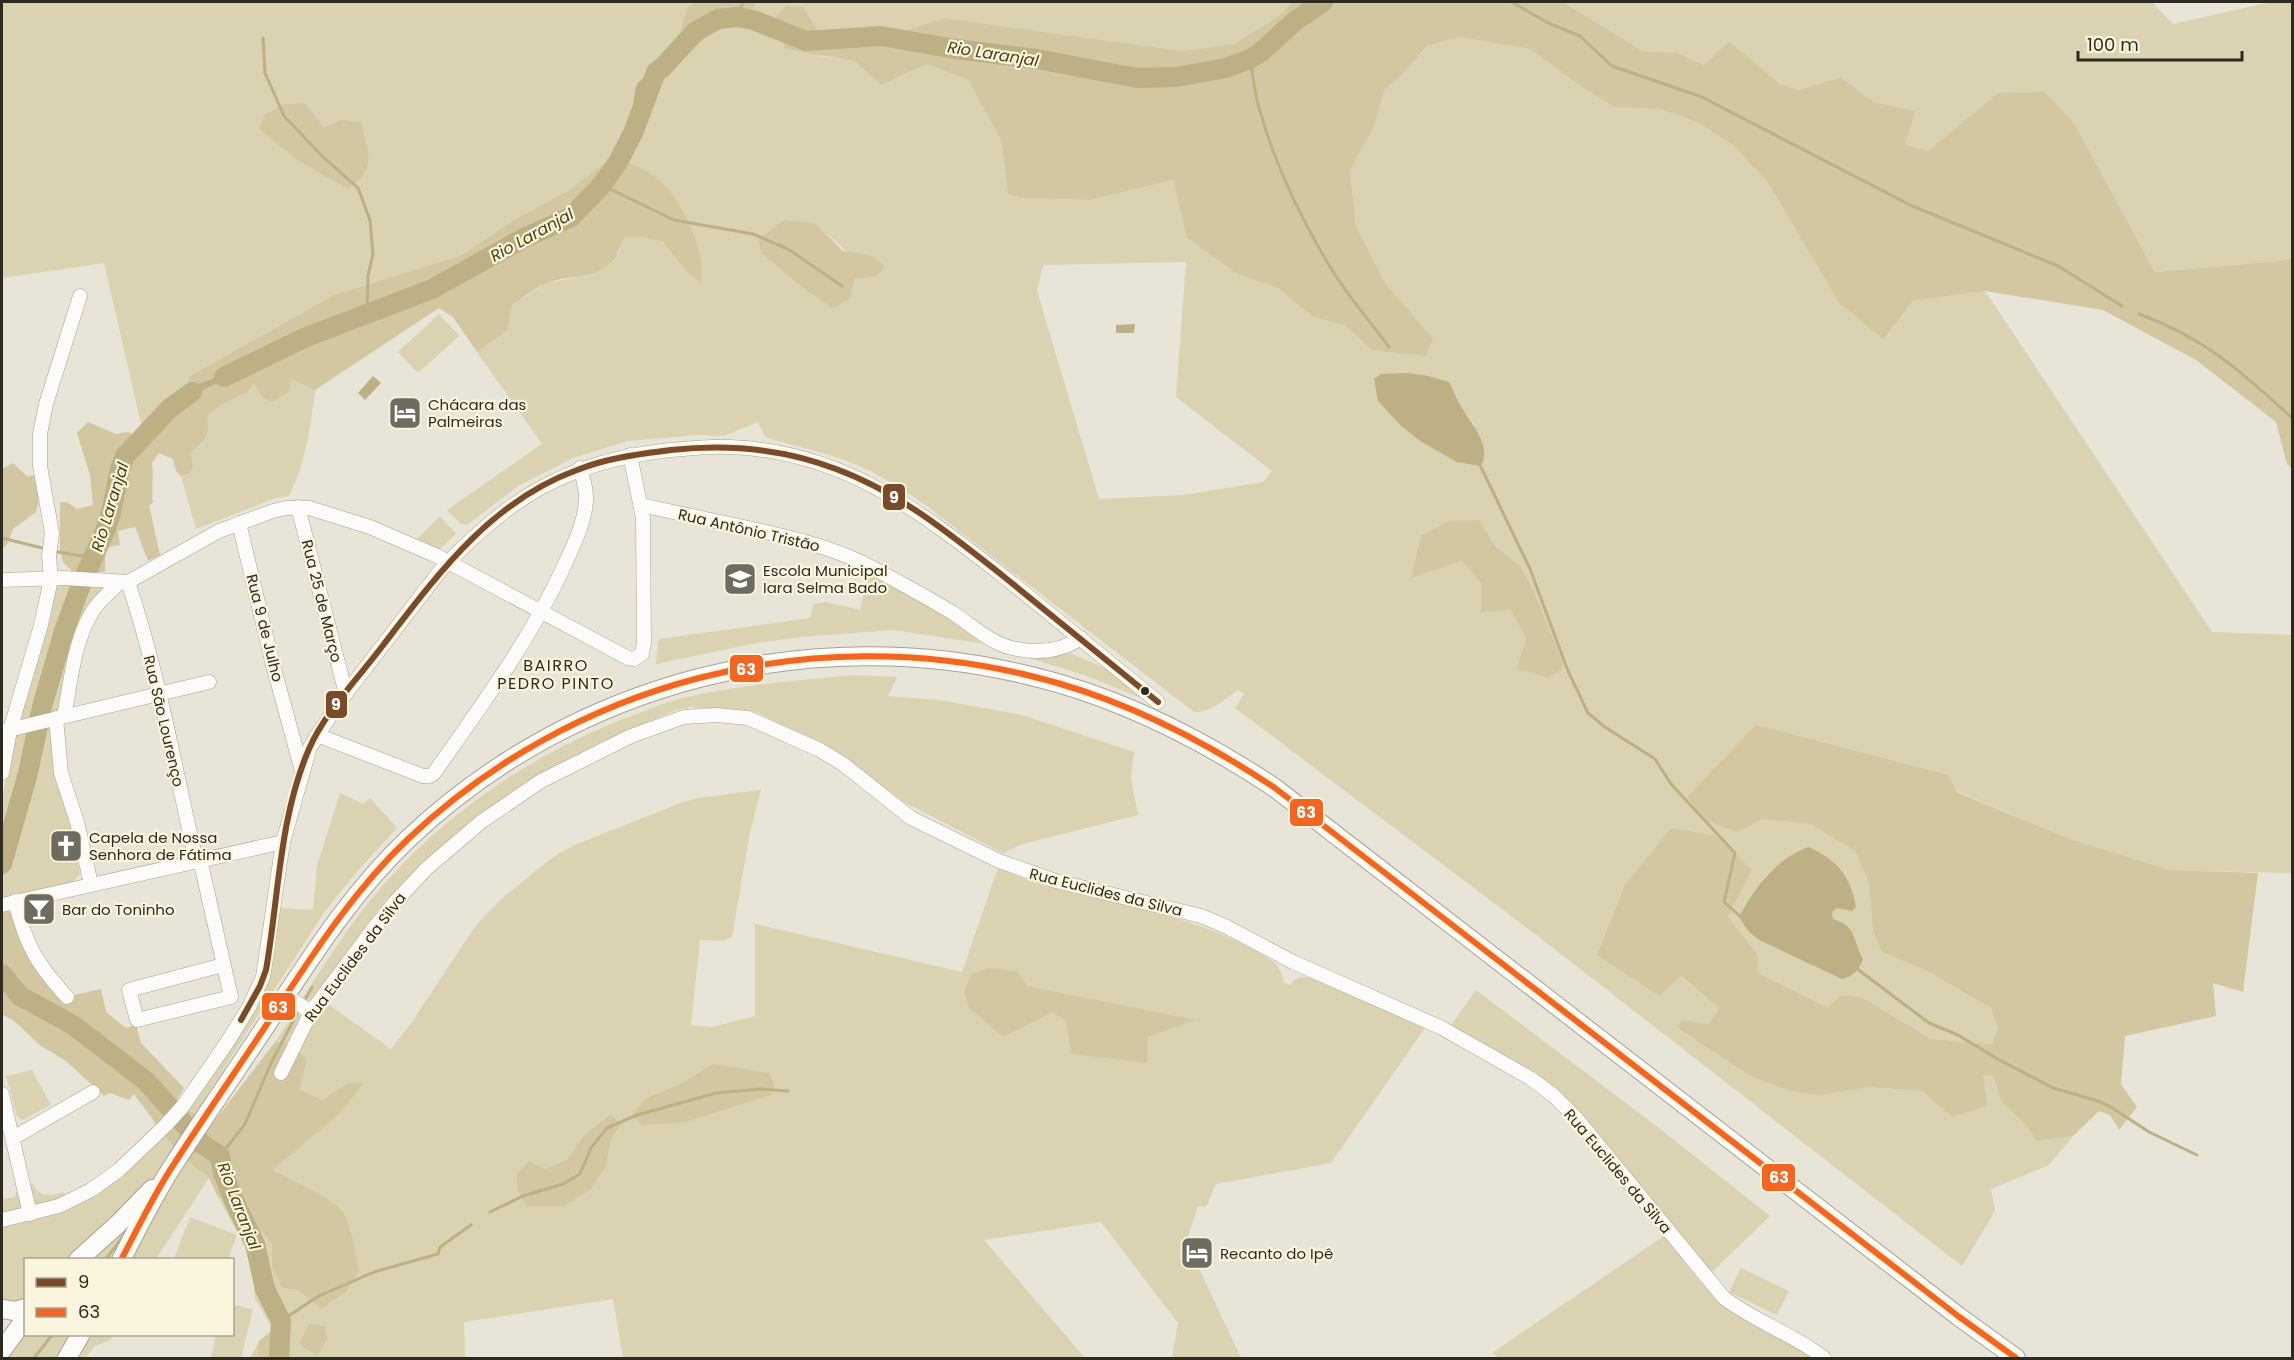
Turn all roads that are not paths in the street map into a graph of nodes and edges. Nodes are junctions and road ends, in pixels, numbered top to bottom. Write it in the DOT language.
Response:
graph roads {
  1 [pos="80,296"];
  2 [pos="630,456"];
  3 [pos="580,468"];
  4 [pos="641,505"];
  5 [pos="298,507"];
  6 [pos="239,523"];
  7 [pos="448,562"];
  8 [pos="51,579"];
  9 [pos="2,580"];
  10 [pos="124,582"];
  11 [pos="541,613"];
  12 [pos="1081,638"];
  13 [pos="209,682"];
  14 [pos="158,694"];
  15 [pos="346,694"];
  16 [pos="1158,702"];
  17 [pos="56,718"];
  18 [pos="12,729"];
  19 [pos="292,734"];
  20 [pos="313,741"];
  21 [pos="302,772"];
  22 [pos="2,773"];
  23 [pos="283,842"];
  24 [pos="198,860"];
  25 [pos="91,884"];
  26 [pos="6,904"];
  27 [pos="223,965"];
  28 [pos="286,996"];
  29 [pos="67,997"];
  30 [pos="311,1012"];
  31 [pos="280,1073"];
  32 [pos="93,1092"];
  33 [pos="2,1094"];
  34 [pos="13,1138"];
  35 [pos="175,1162"];
  36 [pos="30,1214"];
  37 [pos="2,1220"];
  38 [pos="80,1258"];
  39 [pos="122,1258"];
  40 [pos="2,1309"];
  41 [pos="24,1309"];
  42 [pos="24,1321"];
  43 [pos="80,1336"];
  44 [pos="2,1350"];
  45 [pos="67,1359"];
  46 [pos="1824,1359"];
  47 [pos="2016,1359"];
  1 -- 8 [label="street"];
  2 -- 3 [label="street"];
  2 -- 4 [label="street"];
  2 -- 12 [label="street"];
  3 -- 7 [label="street"];
  3 -- 11 [label="street"];
  4 -- 11 [label="street"];
  4 -- 12 [label="street, Rua Antônio Tristão"];
  5 -- 6 [label="street"];
  5 -- 7 [label="street"];
  5 -- 15 [label="street, Rua 25 de Março"];
  6 -- 10 [label="street"];
  6 -- 19 [label="street, Rua 9 de Julho"];
  7 -- 11 [label="street"];
  7 -- 15 [label="street"];
  8 -- 9 [label="street"];
  8 -- 10 [label="street"];
  8 -- 18 [label="street"];
  10 -- 14 [label="street, Rua São Lourenço"];
  10 -- 17 [label="street"];
  11 -- 20 [label="street"];
  12 -- 16 [label="street"];
  13 -- 14 [label="street"];
  14 -- 17 [label="street"];
  14 -- 24 [label="street, Rua São Lourenço"];
  15 -- 20 [label="street"];
  17 -- 18 [label="street"];
  17 -- 25 [label="street"];
  18 -- 22 [label="street"];
  19 -- 20 [label="street"];
  19 -- 21 [label="street, Rua 9 de Julho"];
  20 -- 21 [label="street"];
  21 -- 23 [label="street"];
  23 -- 24 [label="street"];
  23 -- 36 [label="street"];
  24 -- 25 [label="street"];
  24 -- 27 [label="street, Rua São Lourenço"];
  25 -- 26 [label="street"];
  26 -- 29 [label="street"];
  27 -- 27 [label="street, Rua São Lourenço"];
  28 -- 30 [label="street"];
  28 -- 35 [label="main road"];
  28 -- 47 [label="main road"];
  30 -- 31 [label="street, Rua Euclides da Silva"];
  30 -- 46 [label="street, Rua Euclides da Silva"];
  32 -- 34 [label="street"];
  33 -- 34 [label="street"];
  34 -- 36 [label="street"];
  35 -- 38 [label="main road"];
  35 -- 39 [label="main road"];
  36 -- 37 [label="street"];
  40 -- 41 [label="main road"];
  42 -- 44 [label="main road"];
  43 -- 45 [label="main road"];
}
